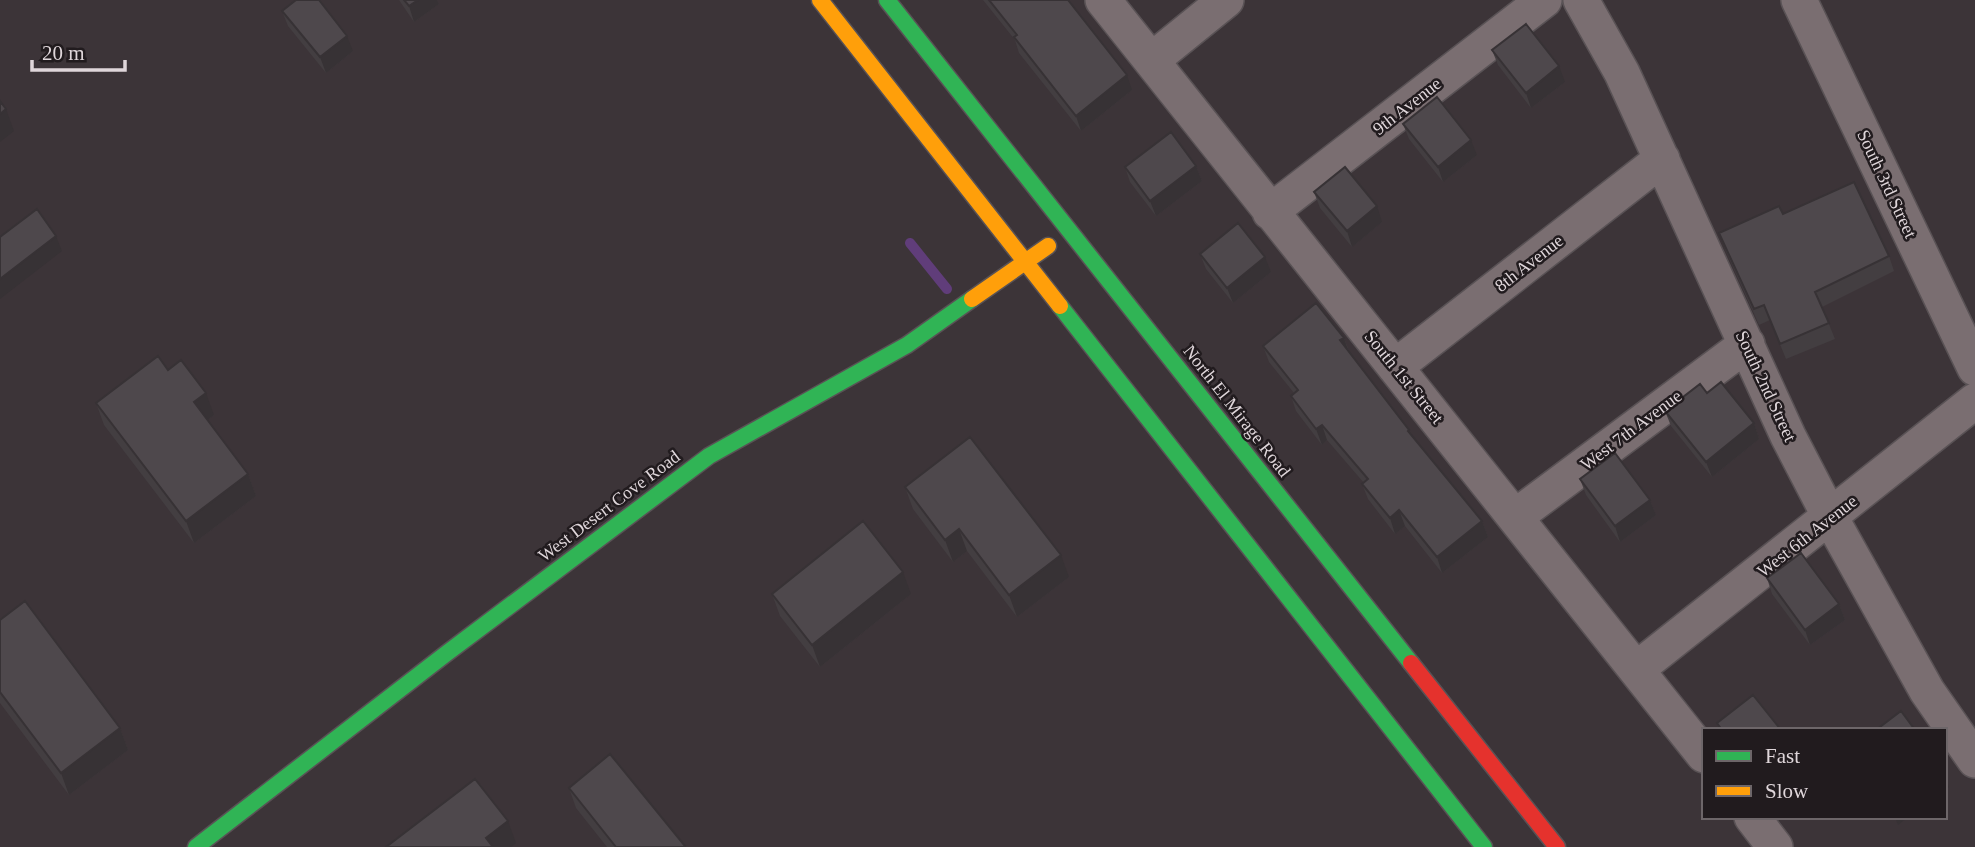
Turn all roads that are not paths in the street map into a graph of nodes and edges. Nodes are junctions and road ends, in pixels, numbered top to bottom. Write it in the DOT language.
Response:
graph roads {
  1 [pos="820,0"];
  2 [pos="887,0"];
  3 [pos="1103,0"];
  4 [pos="1226,0"];
  5 [pos="1544,0"];
  6 [pos="1581,0"];
  7 [pos="1799,0"];
  8 [pos="1152,60"];
  9 [pos="1662,159"];
  10 [pos="1270,212"];
  11 [pos="1069,230"];
  12 [pos="1026,261"];
  13 [pos="1747,344"];
  14 [pos="1395,367"];
  15 [pos="1975,368"];
  16 [pos="1975,401"];
  17 [pos="1514,517"];
  18 [pos="1830,517"];
  19 [pos="1637,669"];
  20 [pos="1702,752"];
  21 [pos="1975,760"];
  22 [pos="1754,819"];
  23 [pos="196,847"];
  24 [pos="1485,847"];
  25 [pos="1557,847"];
  26 [pos="1775,847"];
  1 -- 12 [label="main road"];
  2 -- 11 [label="main road, North El Mirage Road"];
  3 -- 8 [label="street, South 1st Street"];
  4 -- 8 [label="street"];
  5 -- 10 [label="street, 9th Avenue"];
  6 -- 9 [label="street, South 2nd Street"];
  7 -- 15 [label="street, South 3rd Street"];
  8 -- 10 [label="street, South 1st Street"];
  9 -- 13 [label="street, South 2nd Street"];
  9 -- 14 [label="street, 8th Avenue"];
  10 -- 14 [label="street, South 1st Street"];
  11 -- 12 [label="main road, West Desert Cove Road"];
  11 -- 25 [label="main road, North El Mirage Road"];
  12 -- 23 [label="main road, West Desert Cove Road"];
  12 -- 24 [label="main road"];
  13 -- 17 [label="street, West 7th Avenue"];
  13 -- 18 [label="street, South 2nd Street"];
  14 -- 17 [label="street, South 1st Street"];
  16 -- 18 [label="street, West 6th Avenue"];
  17 -- 19 [label="street, South 1st Street"];
  18 -- 19 [label="street, West 6th Avenue"];
  18 -- 21 [label="street, South 2nd Street"];
  19 -- 20 [label="street, South 1st Street"];
  22 -- 26 [label="street"];
}
